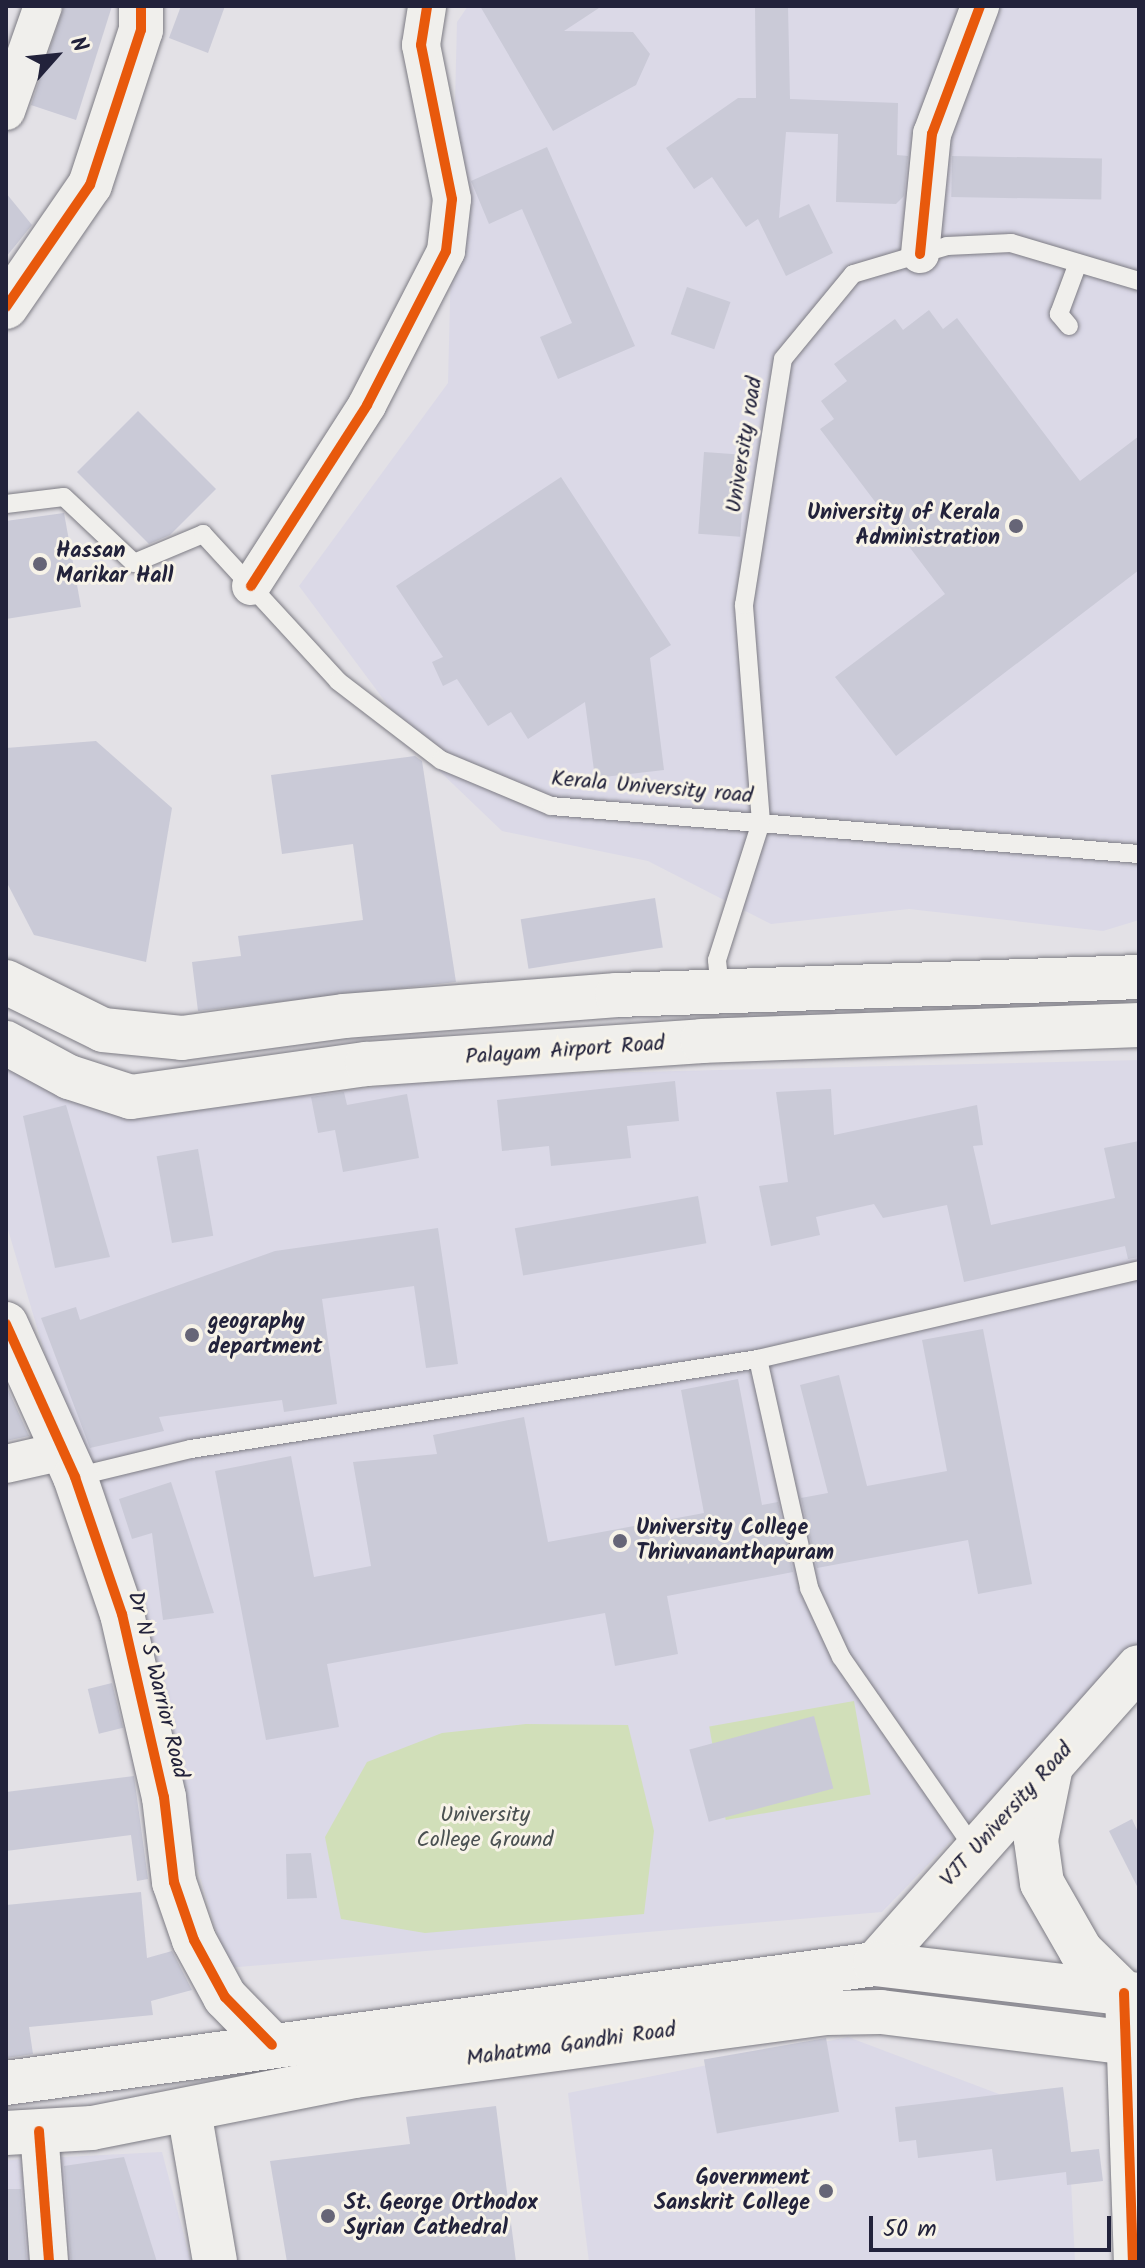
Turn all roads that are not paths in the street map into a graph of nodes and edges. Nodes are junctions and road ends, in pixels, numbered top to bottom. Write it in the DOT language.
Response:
graph roads {
  1 [pos="43,6"];
  2 [pos="141,6"];
  3 [pos="427,6"];
  4 [pos="980,6"];
  5 [pos="6,111"];
  6 [pos="920,254"];
  7 [pos="1074,262"];
  8 [pos="1139,281"];
  9 [pos="6,307"];
  10 [pos="1069,326"];
  11 [pos="6,504"];
  12 [pos="251,586"];
  13 [pos="761,822"];
  14 [pos="1139,854"];
  15 [pos="1139,977"];
  16 [pos="6,982"];
  17 [pos="720,989"];
  18 [pos="1139,1025"];
  19 [pos="6,1043"];
  20 [pos="1139,1270"];
  21 [pos="6,1324"];
  22 [pos="758,1359"];
  23 [pos="6,1464"];
  24 [pos="69,1464"];
  25 [pos="1139,1667"];
  26 [pos="1051,1769"];
  27 [pos="975,1851"];
  28 [pos="875,1964"];
  29 [pos="1132,1994"];
  30 [pos="1132,2043"];
  31 [pos="272,2045"];
  32 [pos="6,2083"];
  33 [pos="189,2111"];
  34 [pos="22,2132"];
  35 [pos="49,2262"];
  36 [pos="215,2262"];
  37 [pos="1133,2262"];
  1 -- 5 [label="street"];
  2 -- 9 [label="main road"];
  3 -- 12 [label="street"];
  4 -- 6 [label="street"];
  6 -- 7 [label="lane, University road"];
  6 -- 13 [label="lane, University road"];
  7 -- 8 [label="lane"];
  7 -- 10 [label="lane"];
  11 -- 12 [label="lane, Kerala University road"];
  12 -- 13 [label="lane, Kerala University road"];
  13 -- 14 [label="lane, Kerala University road"];
  13 -- 17 [label="lane"];
  15 -- 17 [label="main road"];
  16 -- 17 [label="main road"];
  18 -- 19 [label="main road, Palayam Airport Road"];
  20 -- 22 [label="lane"];
  21 -- 24 [label="main road, Dr N S Warrior Road"];
  22 -- 24 [label="lane"];
  22 -- 27 [label="lane"];
  23 -- 24 [label="street"];
  24 -- 31 [label="main road, Dr N S Warrior Road"];
  25 -- 26 [label="main road, VJT University Road"];
  26 -- 27 [label="main road, VJT University Road"];
  26 -- 29 [label="main road"];
  27 -- 28 [label="main road, VJT University Road"];
  28 -- 29 [label="main road, Mahatma Gandhi Road"];
  28 -- 31 [label="main road, Mahatma Gandhi Road"];
  29 -- 30 [label="street"];
  30 -- 33 [label="main road, Mahatma Gandhi Road"];
  30 -- 37 [label="street"];
  31 -- 32 [label="main road, Mahatma Gandhi Road"];
  33 -- 34 [label="main road, Mahatma Gandhi Road"];
  33 -- 36 [label="main road"];
  34 -- 35 [label="street"];
}
